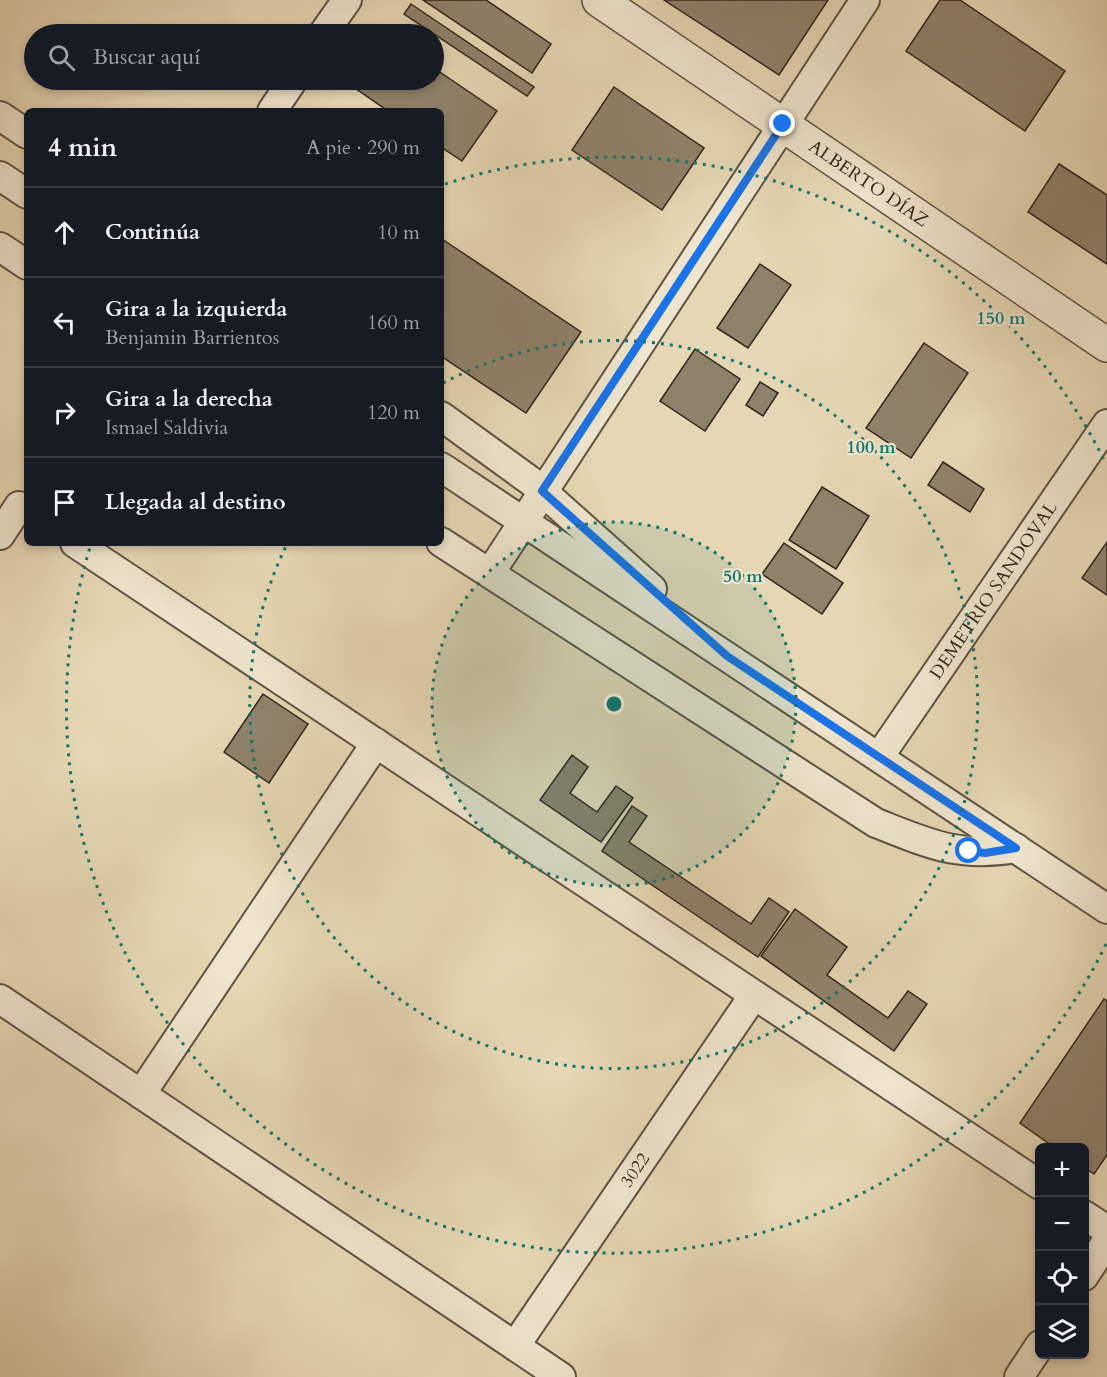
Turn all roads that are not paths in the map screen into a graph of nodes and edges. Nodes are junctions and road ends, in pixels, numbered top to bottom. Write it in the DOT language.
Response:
graph roads {
  1 [pos="346,0"];
  2 [pos="599,0"];
  3 [pos="865,0"];
  4 [pos="330,24"];
  5 [pos="286,90"];
  6 [pos="274,108"];
  7 [pos="0,116"];
  8 [pos="783,124"];
  9 [pos="24,132"];
  10 [pos="0,176"];
  11 [pos="24,192"];
  12 [pos="0,247"];
  13 [pos="24,263"];
  14 [pos="1107,345"];
  15 [pos="444,418"];
  16 [pos="1107,424"];
  17 [pos="444,469"];
  18 [pos="542,491"];
  19 [pos="16,503"];
  20 [pos="523,521"];
  21 [pos="0,535"];
  22 [pos="444,544"];
  23 [pos="80,546"];
  24 [pos="490,573"];
  25 [pos="727,656"];
  26 [pos="376,743"];
  27 [pos="879,757"];
  28 [pos="1016,848"];
  29 [pos="1107,909"];
  30 [pos="754,995"];
  31 [pos="0,999"];
  32 [pos="141,1094"];
  33 [pos="1035,1182"];
  34 [pos="1089,1218"];
  35 [pos="1107,1230"];
  36 [pos="1107,1241"];
  37 [pos="1089,1268"];
  38 [pos="515,1346"];
  39 [pos="1035,1353"];
  40 [pos="561,1377"];
  41 [pos="1019,1377"];
  1 -- 4 [label="street"];
  2 -- 8 [label="street, ALBERTO DÍAZ"];
  3 -- 8 [label="street"];
  5 -- 6 [label="street"];
  7 -- 9 [label="street"];
  8 -- 14 [label="street, ALBERTO DÍAZ"];
  8 -- 18 [label="street"];
  10 -- 11 [label="street"];
  12 -- 13 [label="street"];
  15 -- 18 [label="street"];
  16 -- 27 [label="street, DEMETRIO SANDOVAL"];
  17 -- 20 [label="street"];
  18 -- 20 [label="street"];
  18 -- 25 [label="street"];
  19 -- 21 [label="street"];
  20 -- 24 [label="street"];
  20 -- 25 [label="street"];
  22 -- 24 [label="street"];
  23 -- 26 [label="street"];
  24 -- 28 [label="street"];
  25 -- 27 [label="street"];
  26 -- 30 [label="street"];
  26 -- 32 [label="street"];
  27 -- 28 [label="street"];
  28 -- 29 [label="street"];
  30 -- 33 [label="street"];
  30 -- 38 [label="street, 3022"];
  31 -- 32 [label="street"];
  32 -- 38 [label="street"];
  34 -- 35 [label="street"];
  36 -- 37 [label="street"];
  38 -- 40 [label="street"];
  39 -- 41 [label="street"];
}
